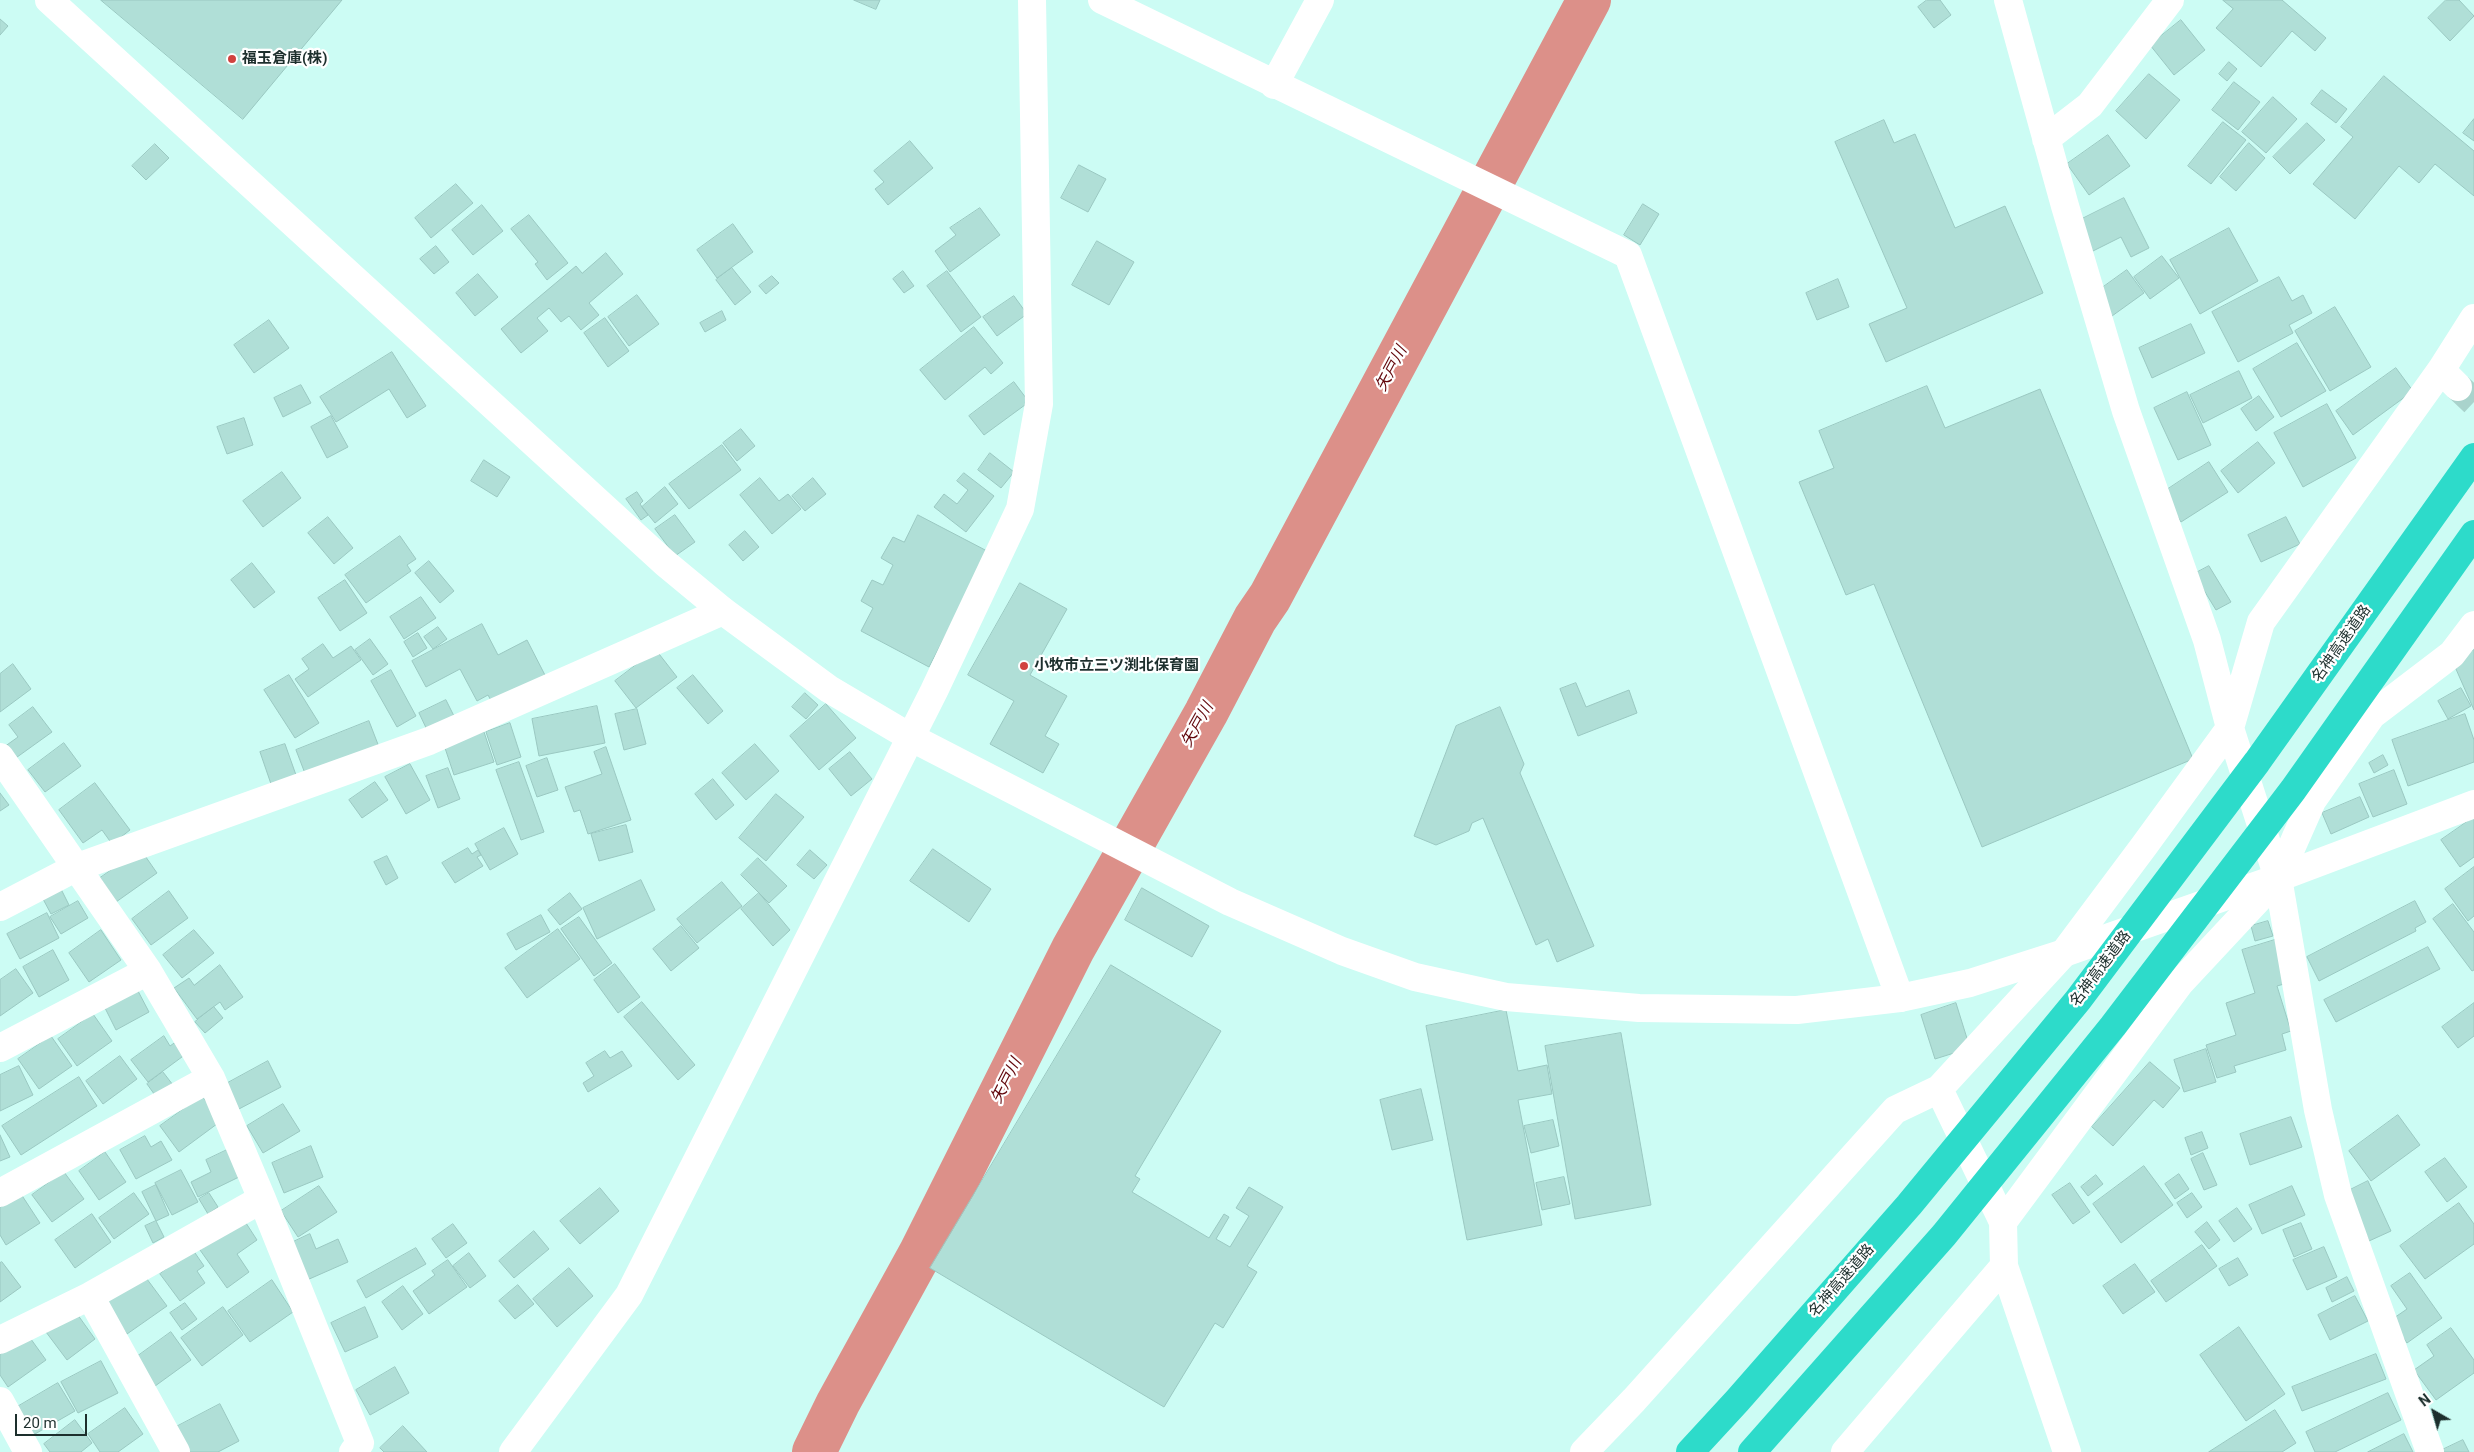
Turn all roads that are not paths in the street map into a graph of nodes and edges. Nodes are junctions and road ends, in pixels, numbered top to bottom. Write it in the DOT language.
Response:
graph roads {
  1 [pos="49,0"];
  2 [pos="1032,0"];
  3 [pos="1102,0"];
  4 [pos="1320,0"];
  5 [pos="2008,0"];
  6 [pos="2170,0"];
  7 [pos="1274,85"];
  8 [pos="2046,139"];
  9 [pos="2474,318"];
  10 [pos="2474,457"];
  11 [pos="2474,534"];
  12 [pos="723,611"];
  13 [pos="2474,625"];
  14 [pos="2230,728"];
  15 [pos="910,737"];
  16 [pos="0,757"];
  17 [pos="2474,804"];
  18 [pos="75,868"];
  19 [pos="2278,878"];
  20 [pos="0,908"];
  21 [pos="2064,954"];
  22 [pos="148,971"];
  23 [pos="1900,998"];
  24 [pos="0,1048"];
  25 [pos="211,1078"];
  26 [pos="1939,1089"];
  27 [pos="0,1193"];
  28 [pos="262,1199"];
  29 [pos="2003,1222"];
  30 [pos="2004,1266"];
  31 [pos="90,1296"];
  32 [pos="0,1340"];
  33 [pos="0,1401"];
  34 [pos="28,1452"];
  35 [pos="176,1452"];
  36 [pos="354,1452"];
  37 [pos="513,1452"];
  38 [pos="1584,1452"];
  39 [pos="1690,1452"];
  40 [pos="1752,1452"];
  41 [pos="1845,1452"];
  42 [pos="2067,1452"];
  43 [pos="2430,1452"];
  1 -- 12 [label="street"];
  2 -- 15 [label="street"];
  3 -- 7 [label="street"];
  4 -- 7 [label="street"];
  5 -- 8 [label="street"];
  6 -- 8 [label="street"];
  7 -- 23 [label="street"];
  8 -- 14 [label="street"];
  9 -- 14 [label="street"];
  10 -- 39 [label="highway, 名神高速道路"];
  11 -- 40 [label="highway"];
  12 -- 15 [label="street"];
  12 -- 18 [label="street"];
  13 -- 19 [label="street"];
  14 -- 19 [label="street"];
  14 -- 21 [label="street"];
  15 -- 23 [label="street"];
  15 -- 37 [label="street"];
  16 -- 18 [label="street"];
  17 -- 19 [label="street"];
  18 -- 20 [label="street"];
  18 -- 22 [label="street"];
  19 -- 21 [label="street"];
  19 -- 29 [label="street"];
  19 -- 43 [label="street"];
  21 -- 23 [label="street"];
  21 -- 26 [label="street"];
  22 -- 24 [label="street"];
  22 -- 25 [label="street"];
  25 -- 27 [label="street"];
  25 -- 28 [label="street"];
  26 -- 29 [label="street"];
  26 -- 38 [label="street"];
  28 -- 31 [label="street"];
  28 -- 36 [label="street"];
  29 -- 30 [label="street"];
  30 -- 41 [label="street"];
  30 -- 42 [label="street"];
  31 -- 32 [label="street"];
  31 -- 35 [label="street"];
  33 -- 34 [label="street"];
}
